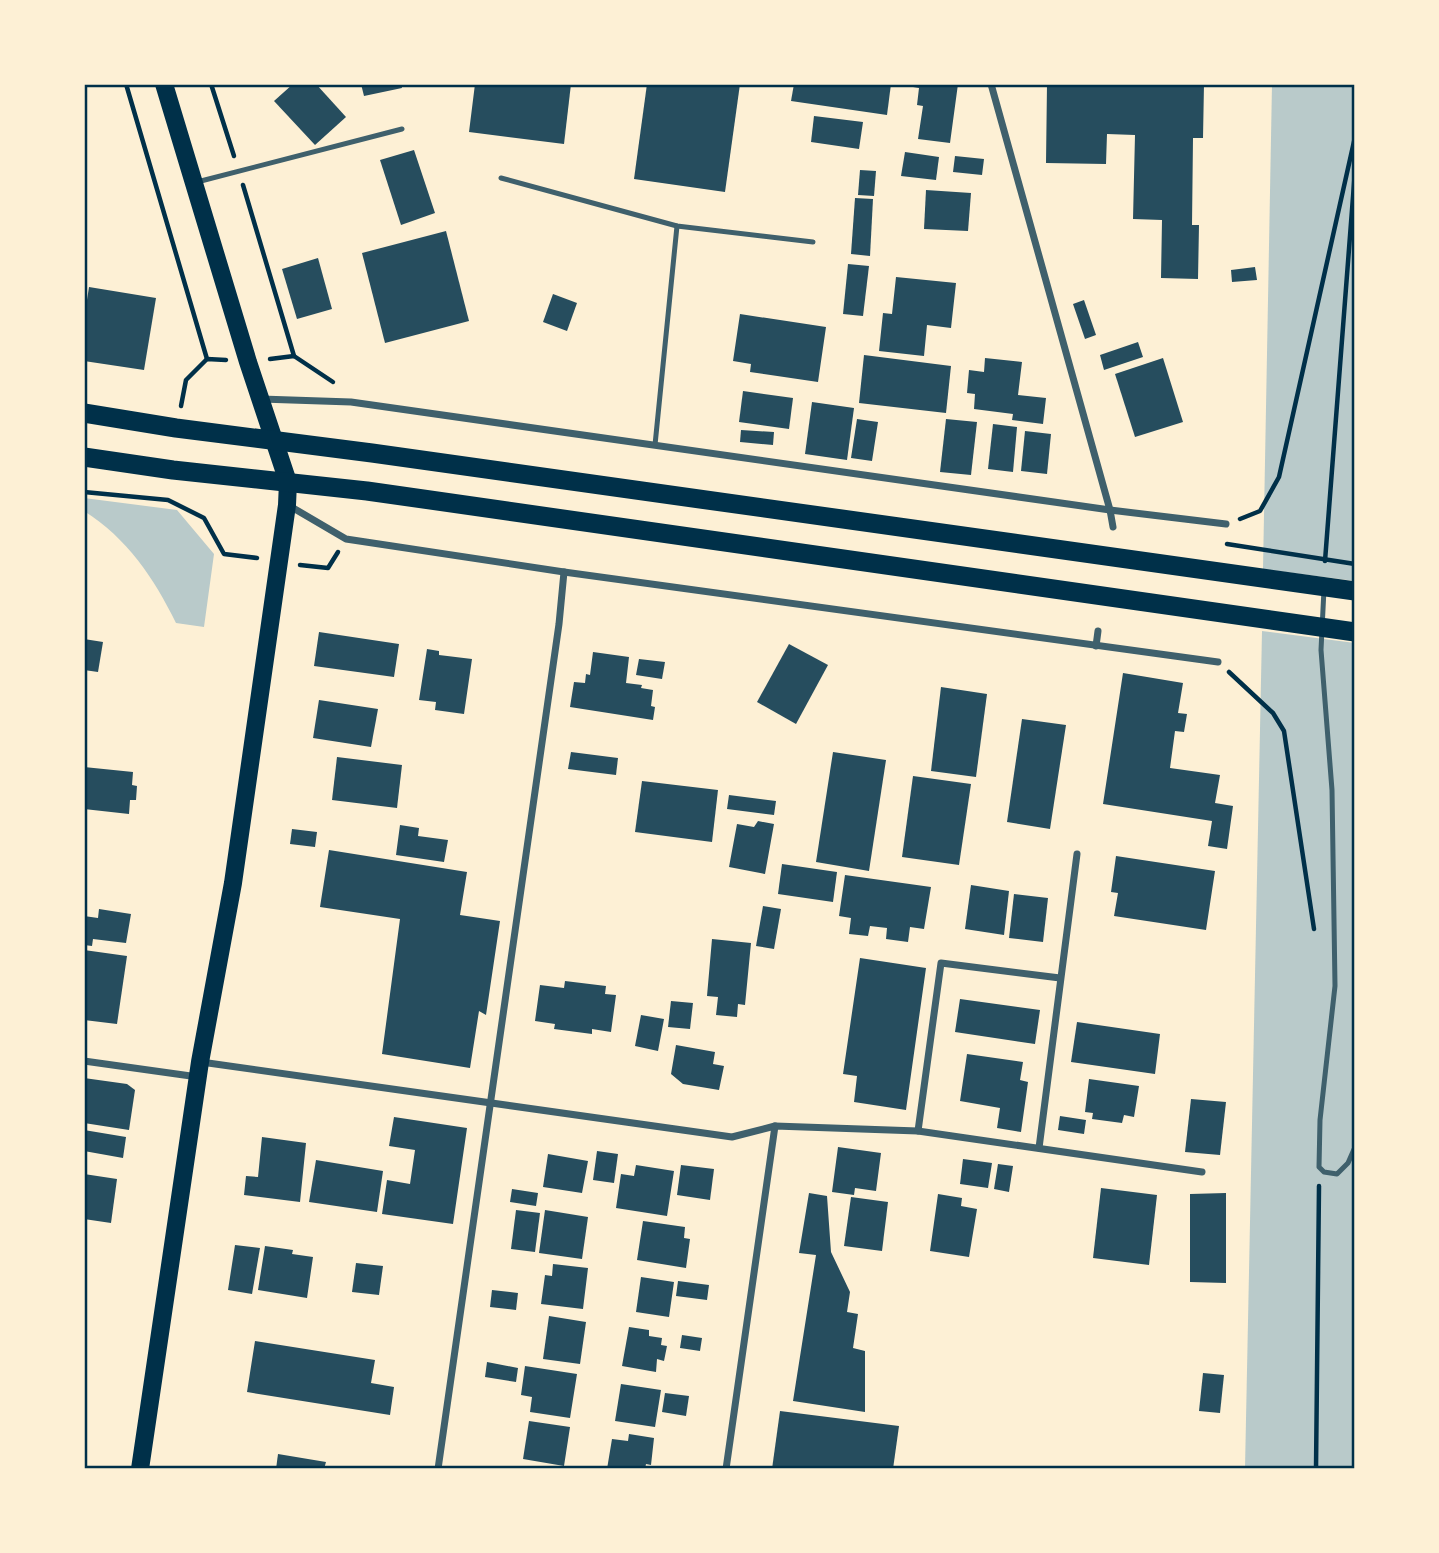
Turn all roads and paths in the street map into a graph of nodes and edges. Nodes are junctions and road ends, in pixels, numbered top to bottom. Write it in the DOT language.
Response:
graph roads {
  1 [pos="126,84"];
  2 [pos="164,84"];
  3 [pos="211,84"];
  4 [pos="990,84"];
  5 [pos="402,129"];
  6 [pos="1355,136"];
  7 [pos="1355,171"];
  8 [pos="239,172"];
  9 [pos="501,177"];
  10 [pos="194,183"];
  11 [pos="677,226"];
  12 [pos="813,243"];
  13 [pos="294,356"];
  14 [pos="207,359"];
  15 [pos="260,399"];
  16 [pos="84,413"];
  17 [pos="274,439"];
  18 [pos="654,445"];
  19 [pos="84,457"];
  20 [pos="288,482"];
  21 [pos="84,492"];
  22 [pos="287,505"];
  23 [pos="1110,510"];
  24 [pos="1226,524"];
  25 [pos="1113,527"];
  26 [pos="224,554"];
  27 [pos="564,572"];
  28 [pos="1324,586"];
  29 [pos="1355,591"];
  30 [pos="1322,627"];
  31 [pos="1098,631"];
  32 [pos="1355,632"];
  33 [pos="1096,646"];
  34 [pos="1218,662"];
  35 [pos="1077,854"];
  36 [pos="1316,942"];
  37 [pos="1060,978"];
  38 [pos="84,1061"];
  39 [pos="200,1070"];
  40 [pos="489,1102"];
  41 [pos="775,1126"];
  42 [pos="918,1131"];
  43 [pos="1355,1147"];
  44 [pos="1039,1148"];
  45 [pos="1319,1167"];
  46 [pos="1202,1172"];
  47 [pos="140,1469"];
  48 [pos="438,1469"];
  49 [pos="726,1469"];
  50 [pos="1316,1469"];
  1 -- 14 [label="path"];
  2 -- 10 [label="main road"];
  3 -- 8 [label="path"];
  4 -- 23 [label="street"];
  5 -- 8 [label="lane"];
  6 -- 24 [label="path"];
  7 -- 28 [label="path"];
  8 -- 10 [label="lane"];
  8 -- 13 [label="path"];
  9 -- 11 [label="lane"];
  10 -- 15 [label="main road"];
  11 -- 12 [label="lane"];
  11 -- 18 [label="lane"];
  15 -- 17 [label="main road"];
  15 -- 18 [label="street"];
  16 -- 17 [label="highway"];
  17 -- 20 [label="main road"];
  17 -- 28 [label="highway"];
  18 -- 23 [label="street"];
  19 -- 20 [label="highway"];
  20 -- 22 [label="main road"];
  20 -- 30 [label="highway"];
  21 -- 26 [label="path"];
  22 -- 27 [label="street"];
  22 -- 39 [label="main road"];
  23 -- 24 [label="street"];
  23 -- 25 [label="street"];
  27 -- 33 [label="street"];
  27 -- 40 [label="street"];
  28 -- 29 [label="highway"];
  28 -- 30 [label="lane"];
  30 -- 32 [label="highway"];
  30 -- 45 [label="lane"];
  31 -- 33 [label="street"];
  33 -- 34 [label="street"];
  34 -- 36 [label="path"];
  35 -- 37 [label="street"];
  37 -- 42 [label="street"];
  37 -- 44 [label="street"];
  38 -- 39 [label="street"];
  39 -- 40 [label="street"];
  39 -- 47 [label="main road"];
  40 -- 41 [label="street"];
  40 -- 48 [label="street"];
  41 -- 42 [label="street"];
  41 -- 49 [label="street"];
  42 -- 44 [label="street"];
  43 -- 45 [label="lane"];
  44 -- 46 [label="street"];
  45 -- 50 [label="path"];
}
